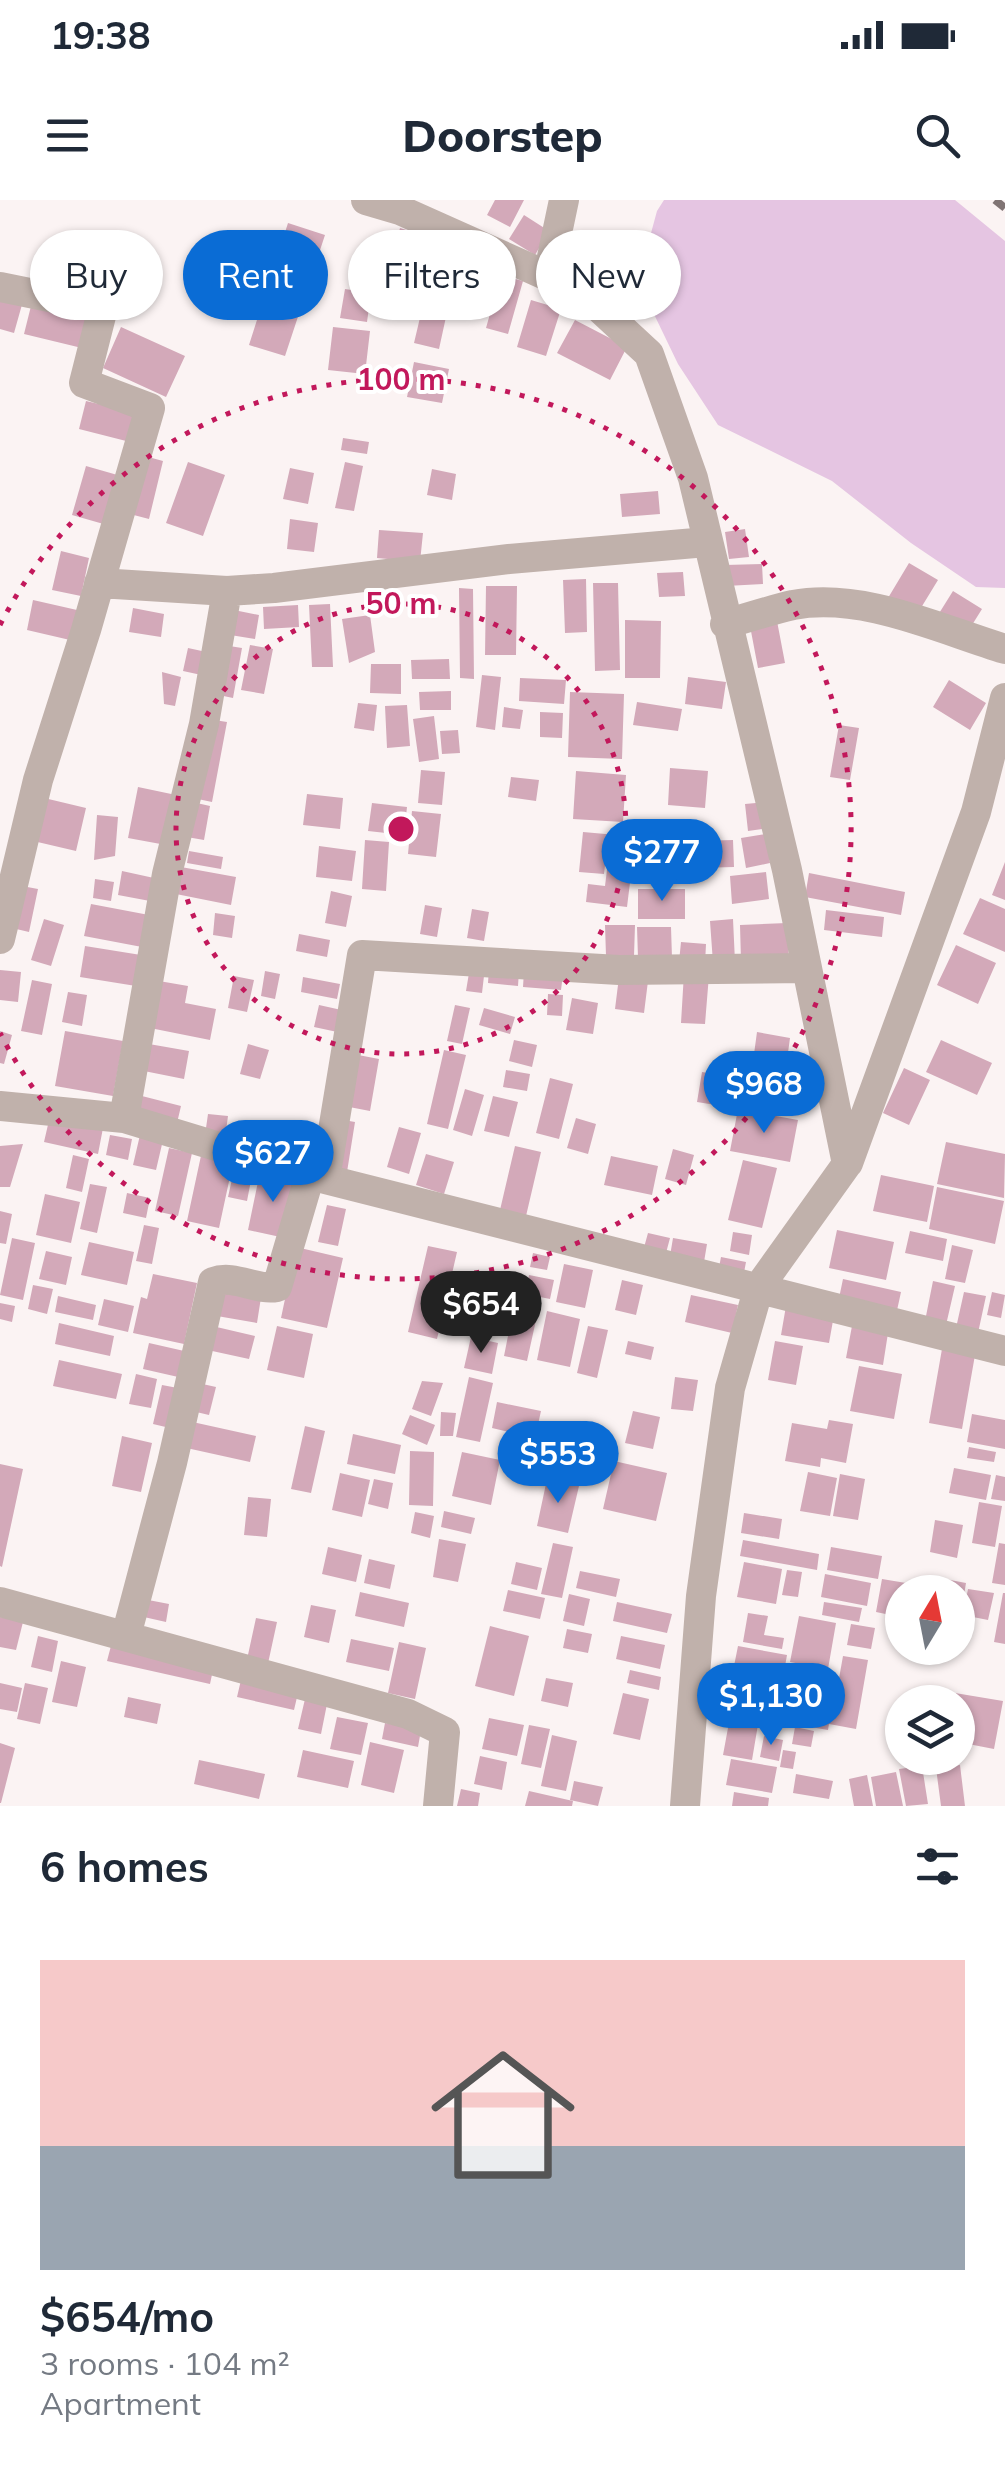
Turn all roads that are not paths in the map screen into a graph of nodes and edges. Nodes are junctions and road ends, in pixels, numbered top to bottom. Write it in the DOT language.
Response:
graph roads {
  1 [pos="366,200"];
  2 [pos="564,200"];
  3 [pos="558,230"];
  4 [pos="536,271"];
  5 [pos="0,287"];
  6 [pos="612,320"];
  7 [pos="707,542"];
  8 [pos="99,583"];
  9 [pos="227,591"];
  10 [pos="726,624"];
  11 [pos="1005,648"];
  12 [pos="1005,698"];
  13 [pos="0,939"];
  14 [pos="808,968"];
  15 [pos="0,1106"];
  16 [pos="124,1118"];
  17 [pos="847,1164"];
  18 [pos="318,1177"];
  19 [pos="759,1287"];
  20 [pos="1005,1351"];
  21 [pos="0,1602"];
  22 [pos="126,1636"];
  23 [pos="438,1806"];
  24 [pos="685,1806"];
  1 -- 4 [label="street"];
  2 -- 3 [label="street"];
  5 -- 8 [label="street"];
  6 -- 7 [label="street"];
  7 -- 9 [label="street"];
  7 -- 10 [label="street"];
  8 -- 9 [label="street"];
  8 -- 13 [label="street"];
  9 -- 16 [label="street"];
  10 -- 11 [label="street"];
  10 -- 14 [label="street"];
  12 -- 17 [label="street"];
  14 -- 17 [label="street"];
  14 -- 18 [label="street"];
  15 -- 16 [label="street"];
  16 -- 18 [label="street"];
  17 -- 19 [label="street"];
  18 -- 19 [label="street"];
  18 -- 22 [label="street"];
  19 -- 20 [label="street"];
  19 -- 24 [label="street"];
  21 -- 22 [label="street"];
  22 -- 23 [label="street"];
}
